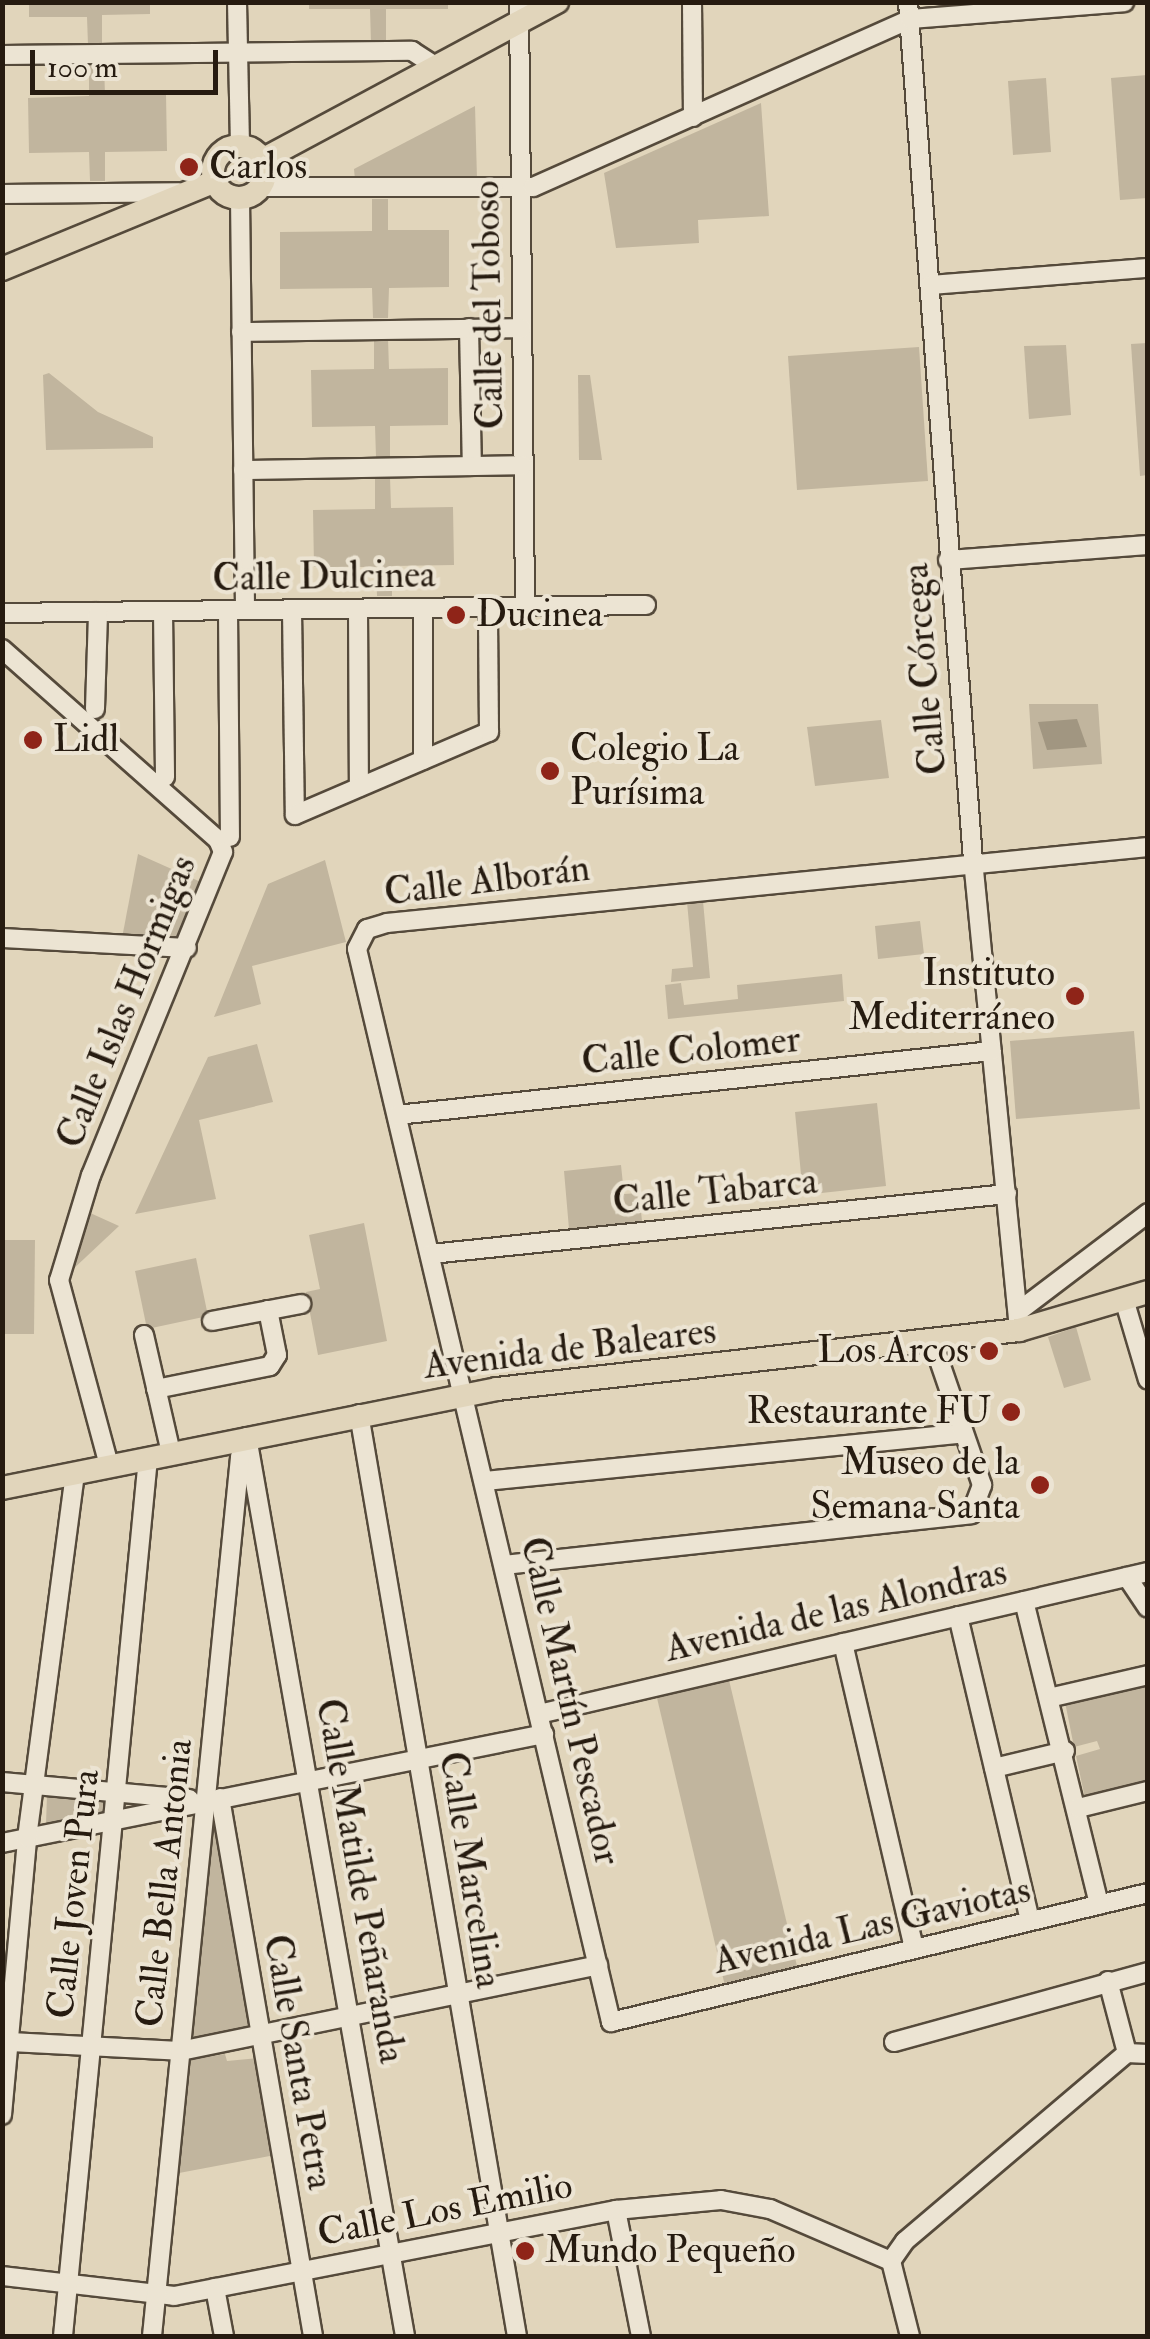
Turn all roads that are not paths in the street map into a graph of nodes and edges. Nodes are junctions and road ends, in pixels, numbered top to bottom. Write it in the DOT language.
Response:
graph roads {
  1 [pos="237,2"];
  2 [pos="558,2"];
  3 [pos="692,2"];
  4 [pos="1124,2"];
  5 [pos="908,11"];
  6 [pos="519,13"];
  7 [pos="238,53"];
  8 [pos="2,55"];
  9 [pos="436,67"];
  10 [pos="693,117"];
  11 [pos="240,146"];
  12 [pos="262,160"];
  13 [pos="215,182"];
  14 [pos="520,188"];
  15 [pos="190,192"];
  16 [pos="250,192"];
  17 [pos="2,194"];
  18 [pos="1148,268"];
  19 [pos="2,269"];
  20 [pos="930,285"];
  21 [pos="469,328"];
  22 [pos="522,328"];
  23 [pos="241,332"];
  24 [pos="472,466"];
  25 [pos="523,466"];
  26 [pos="243,470"];
  27 [pos="1148,546"];
  28 [pos="948,560"];
  29 [pos="646,605"];
  30 [pos="525,606"];
  31 [pos="488,607"];
  32 [pos="423,608"];
  33 [pos="358,609"];
  34 [pos="236,610"];
  35 [pos="292,610"];
  36 [pos="163,611"];
  37 [pos="98,612"];
  38 [pos="2,614"];
  39 [pos="2,649"];
  40 [pos="94,708"];
  41 [pos="424,760"];
  42 [pos="165,777"];
  43 [pos="359,787"];
  44 [pos="230,838"];
  45 [pos="1148,847"];
  46 [pos="973,860"];
  47 [pos="2,938"];
  48 [pos="186,948"];
  49 [pos="148,950"];
  50 [pos="174,978"];
  51 [pos="992,1051"];
  52 [pos="397,1115"];
  53 [pos="1007,1194"];
  54 [pos="1148,1213"];
  55 [pos="431,1254"];
  56 [pos="1148,1292"];
  57 [pos="1124,1300"];
  58 [pos="301,1304"];
  59 [pos="268,1310"];
  60 [pos="1019,1320"];
  61 [pos="212,1321"];
  62 [pos="144,1335"];
  63 [pos="934,1343"];
  64 [pos="1148,1380"];
  65 [pos="156,1389"];
  66 [pos="464,1394"];
  67 [pos="359,1414"];
  68 [pos="962,1433"];
  69 [pos="247,1437"];
  70 [pos="159,1455"];
  71 [pos="109,1466"];
  72 [pos="75,1473"];
  73 [pos="485,1481"];
  74 [pos="2,1488"];
  75 [pos="504,1565"];
  76 [pos="1148,1572"];
  77 [pos="1128,1577"];
  78 [pos="1024,1601"];
  79 [pos="1148,1608"];
  80 [pos="958,1616"];
  81 [pos="844,1643"];
  82 [pos="1148,1674"];
  83 [pos="1053,1697"];
  84 [pos="540,1714"];
  85 [pos="544,1734"];
  86 [pos="1065,1751"];
  87 [pos="420,1758"];
  88 [pos="994,1768"];
  89 [pos="309,1780"];
  90 [pos="2,1782"];
  91 [pos="34,1783"];
  92 [pos="116,1790"];
  93 [pos="1148,1791"];
  94 [pos="212,1799"];
  95 [pos="1078,1808"];
  96 [pos="114,1820"];
  97 [pos="28,1838"];
  98 [pos="2,1843"];
  99 [pos="1148,1893"];
  100 [pos="1099,1904"];
  101 [pos="1030,1921"];
  102 [pos="914,1949"];
  103 [pos="598,1965"];
  104 [pos="1148,1972"];
  105 [pos="1108,1981"];
  106 [pos="456,1994"];
  107 [pos="350,2016"];
  108 [pos="612,2022"];
  109 [pos="260,2035"];
  110 [pos="10,2042"];
  111 [pos="894,2042"];
  112 [pos="91,2046"];
  113 [pos="180,2051"];
  114 [pos="1127,2052"];
  115 [pos="1148,2054"];
  116 [pos="2,2115"];
  117 [pos="616,2210"];
  118 [pos="498,2234"];
  119 [pos="391,2255"];
  120 [pos="891,2261"];
  121 [pos="301,2271"];
  122 [pos="2,2276"];
  123 [pos="68,2284"];
  124 [pos="215,2288"];
  125 [pos="156,2295"];
  126 [pos="62,2336"];
  127 [pos="152,2336"];
  128 [pos="224,2336"];
  129 [pos="313,2336"];
  130 [pos="405,2336"];
  131 [pos="516,2336"];
  132 [pos="640,2336"];
  133 [pos="910,2336"];
  1 -- 7 [label="street"];
  2 -- 6 [label="main road"];
  3 -- 10 [label="street"];
  4 -- 5 [label="street"];
  5 -- 10 [label="street"];
  5 -- 20 [label="street, Calle Córcega"];
  6 -- 9 [label="main road"];
  6 -- 14 [label="street, Calle del Toboso"];
  7 -- 8 [label="street"];
  7 -- 9 [label="street"];
  7 -- 11 [label="street"];
  9 -- 12 [label="main road"];
  10 -- 14 [label="street"];
  11 -- 12 [label="main road"];
  11 -- 13 [label="main road"];
  12 -- 16 [label="main road"];
  13 -- 15 [label="main road"];
  13 -- 16 [label="main road"];
  14 -- 16 [label="street"];
  14 -- 22 [label="street, Calle del Toboso"];
  15 -- 17 [label="street"];
  15 -- 19 [label="main road"];
  16 -- 23 [label="street"];
  18 -- 20 [label="street"];
  20 -- 28 [label="street, Calle Córcega"];
  21 -- 22 [label="street"];
  21 -- 23 [label="street"];
  21 -- 24 [label="street"];
  22 -- 25 [label="street, Calle del Toboso"];
  23 -- 26 [label="street"];
  24 -- 25 [label="street"];
  24 -- 26 [label="street"];
  25 -- 30 [label="street, Calle del Toboso"];
  26 -- 34 [label="street"];
  27 -- 28 [label="street"];
  28 -- 46 [label="street, Calle Córcega"];
  29 -- 30 [label="street, Calle Dulcinea"];
  30 -- 31 [label="street, Calle Dulcinea"];
  31 -- 32 [label="street, Calle Dulcinea"];
  31 -- 41 [label="street"];
  32 -- 33 [label="street, Calle Dulcinea"];
  32 -- 41 [label="street"];
  33 -- 35 [label="street, Calle Dulcinea"];
  33 -- 43 [label="street"];
  34 -- 35 [label="street, Calle Dulcinea"];
  34 -- 36 [label="street, Calle Dulcinea"];
  34 -- 44 [label="street"];
  35 -- 43 [label="street"];
  36 -- 37 [label="street, Calle Dulcinea"];
  36 -- 42 [label="street"];
  37 -- 38 [label="street, Calle Dulcinea"];
  37 -- 40 [label="street"];
  39 -- 48 [label="street, Calle Islas Hormigas"];
  41 -- 43 [label="street"];
  45 -- 46 [label="street, Calle Alborán"];
  46 -- 51 [label="street, Calle Córcega"];
  46 -- 52 [label="street, Calle Alborán"];
  47 -- 49 [label="street"];
  48 -- 49 [label="street"];
  48 -- 50 [label="street, Calle Islas Hormigas"];
  49 -- 50 [label="street"];
  50 -- 71 [label="street, Calle Islas Hormigas"];
  51 -- 52 [label="street, Calle Colomer"];
  51 -- 53 [label="street, Calle Córcega"];
  52 -- 55 [label="street, Calle Alborán"];
  53 -- 55 [label="street, Calle Tabarca"];
  53 -- 60 [label="street, Calle Córcega"];
  54 -- 60 [label="street"];
  55 -- 66 [label="street, Calle Alborán"];
  56 -- 57 [label="main road, Avenida de Baleares"];
  57 -- 60 [label="main road, Avenida de Baleares"];
  57 -- 64 [label="street"];
  58 -- 59 [label="street"];
  59 -- 61 [label="street"];
  59 -- 65 [label="street"];
  60 -- 63 [label="main road, Avenida de Baleares"];
  62 -- 65 [label="street, Calle Joven Pura"];
  63 -- 66 [label="main road, Avenida de Baleares"];
  63 -- 68 [label="street"];
  65 -- 70 [label="street, Calle Joven Pura"];
  66 -- 67 [label="main road, Avenida de Baleares"];
  66 -- 73 [label="street, Calle Martín Pescador"];
  67 -- 69 [label="main road, Avenida de Baleares"];
  67 -- 87 [label="street, Calle Marcelina"];
  68 -- 73 [label="street"];
  68 -- 75 [label="street"];
  69 -- 70 [label="main road, Avenida de Baleares"];
  69 -- 89 [label="street, Calle Matilde Peñaranda"];
  69 -- 94 [label="street, Calle Bella Antonia"];
  70 -- 71 [label="main road, Avenida de Baleares"];
  70 -- 92 [label="street, Calle Joven Pura"];
  71 -- 72 [label="main road, Avenida de Baleares"];
  72 -- 74 [label="main road, Avenida de Baleares"];
  72 -- 91 [label="street"];
  73 -- 75 [label="street, Calle Martín Pescador"];
  75 -- 84 [label="street, Calle Martín Pescador"];
  76 -- 77 [label="street, Avenida de las Alondras"];
  77 -- 78 [label="street, Avenida de las Alondras"];
  77 -- 79 [label="street"];
  78 -- 80 [label="street, Avenida de las Alondras"];
  78 -- 83 [label="street"];
  80 -- 81 [label="street, Avenida de las Alondras"];
  80 -- 88 [label="street"];
  81 -- 84 [label="street, Avenida de las Alondras"];
  81 -- 102 [label="street"];
  82 -- 83 [label="street"];
  83 -- 86 [label="street"];
  84 -- 85 [label="street, Calle Martín Pescador"];
  85 -- 87 [label="street"];
  85 -- 103 [label="street, Calle Martín Pescador"];
  86 -- 88 [label="street"];
  86 -- 95 [label="street"];
  87 -- 89 [label="street"];
  87 -- 106 [label="street, Calle Marcelina"];
  88 -- 101 [label="street"];
  89 -- 94 [label="street"];
  89 -- 107 [label="street, Calle Matilde Peñaranda"];
  90 -- 91 [label="street"];
  91 -- 92 [label="street"];
  91 -- 97 [label="street"];
  92 -- 94 [label="street"];
  92 -- 96 [label="street, Calle Joven Pura"];
  93 -- 95 [label="street"];
  94 -- 96 [label="street"];
  94 -- 109 [label="street, Calle Santa Petra"];
  94 -- 113 [label="street, Calle Bella Antonia"];
  95 -- 100 [label="street"];
  96 -- 97 [label="street"];
  96 -- 112 [label="street, Calle Joven Pura"];
  97 -- 98 [label="street"];
  97 -- 110 [label="street"];
  99 -- 100 [label="street, Avenida Las Gaviotas"];
  100 -- 101 [label="street, Avenida Las Gaviotas"];
  101 -- 102 [label="street, Avenida Las Gaviotas"];
  102 -- 108 [label="street, Avenida Las Gaviotas"];
  103 -- 106 [label="street"];
  103 -- 108 [label="street, Calle Martín Pescador"];
  104 -- 105 [label="street"];
  105 -- 111 [label="street"];
  105 -- 114 [label="street"];
  106 -- 107 [label="street"];
  106 -- 118 [label="street, Calle Marcelina"];
  107 -- 109 [label="street"];
  107 -- 119 [label="street, Calle Matilde Peñaranda"];
  109 -- 113 [label="street"];
  109 -- 121 [label="street, Calle Santa Petra"];
  110 -- 112 [label="street"];
  110 -- 116 [label="street"];
  112 -- 113 [label="street"];
  112 -- 123 [label="street, Calle Joven Pura"];
  113 -- 125 [label="street, Calle Bella Antonia"];
  114 -- 115 [label="street"];
  114 -- 120 [label="street"];
  117 -- 118 [label="street, Calle Los Emilio"];
  117 -- 120 [label="street, Calle Los Emilio"];
  117 -- 132 [label="street"];
  118 -- 119 [label="street, Calle Los Emilio"];
  118 -- 131 [label="street, Calle Marcelina"];
  119 -- 121 [label="street, Calle Los Emilio"];
  119 -- 130 [label="street, Calle Matilde Peñaranda"];
  120 -- 133 [label="street"];
  121 -- 124 [label="street, Calle Los Emilio"];
  121 -- 129 [label="street, Calle Santa Petra"];
  122 -- 123 [label="street, Calle Los Emilio"];
  123 -- 125 [label="street, Calle Los Emilio"];
  123 -- 126 [label="street, Calle Joven Pura"];
  124 -- 125 [label="street, Calle Los Emilio"];
  124 -- 128 [label="street"];
  125 -- 127 [label="street, Calle Bella Antonia"];
}
